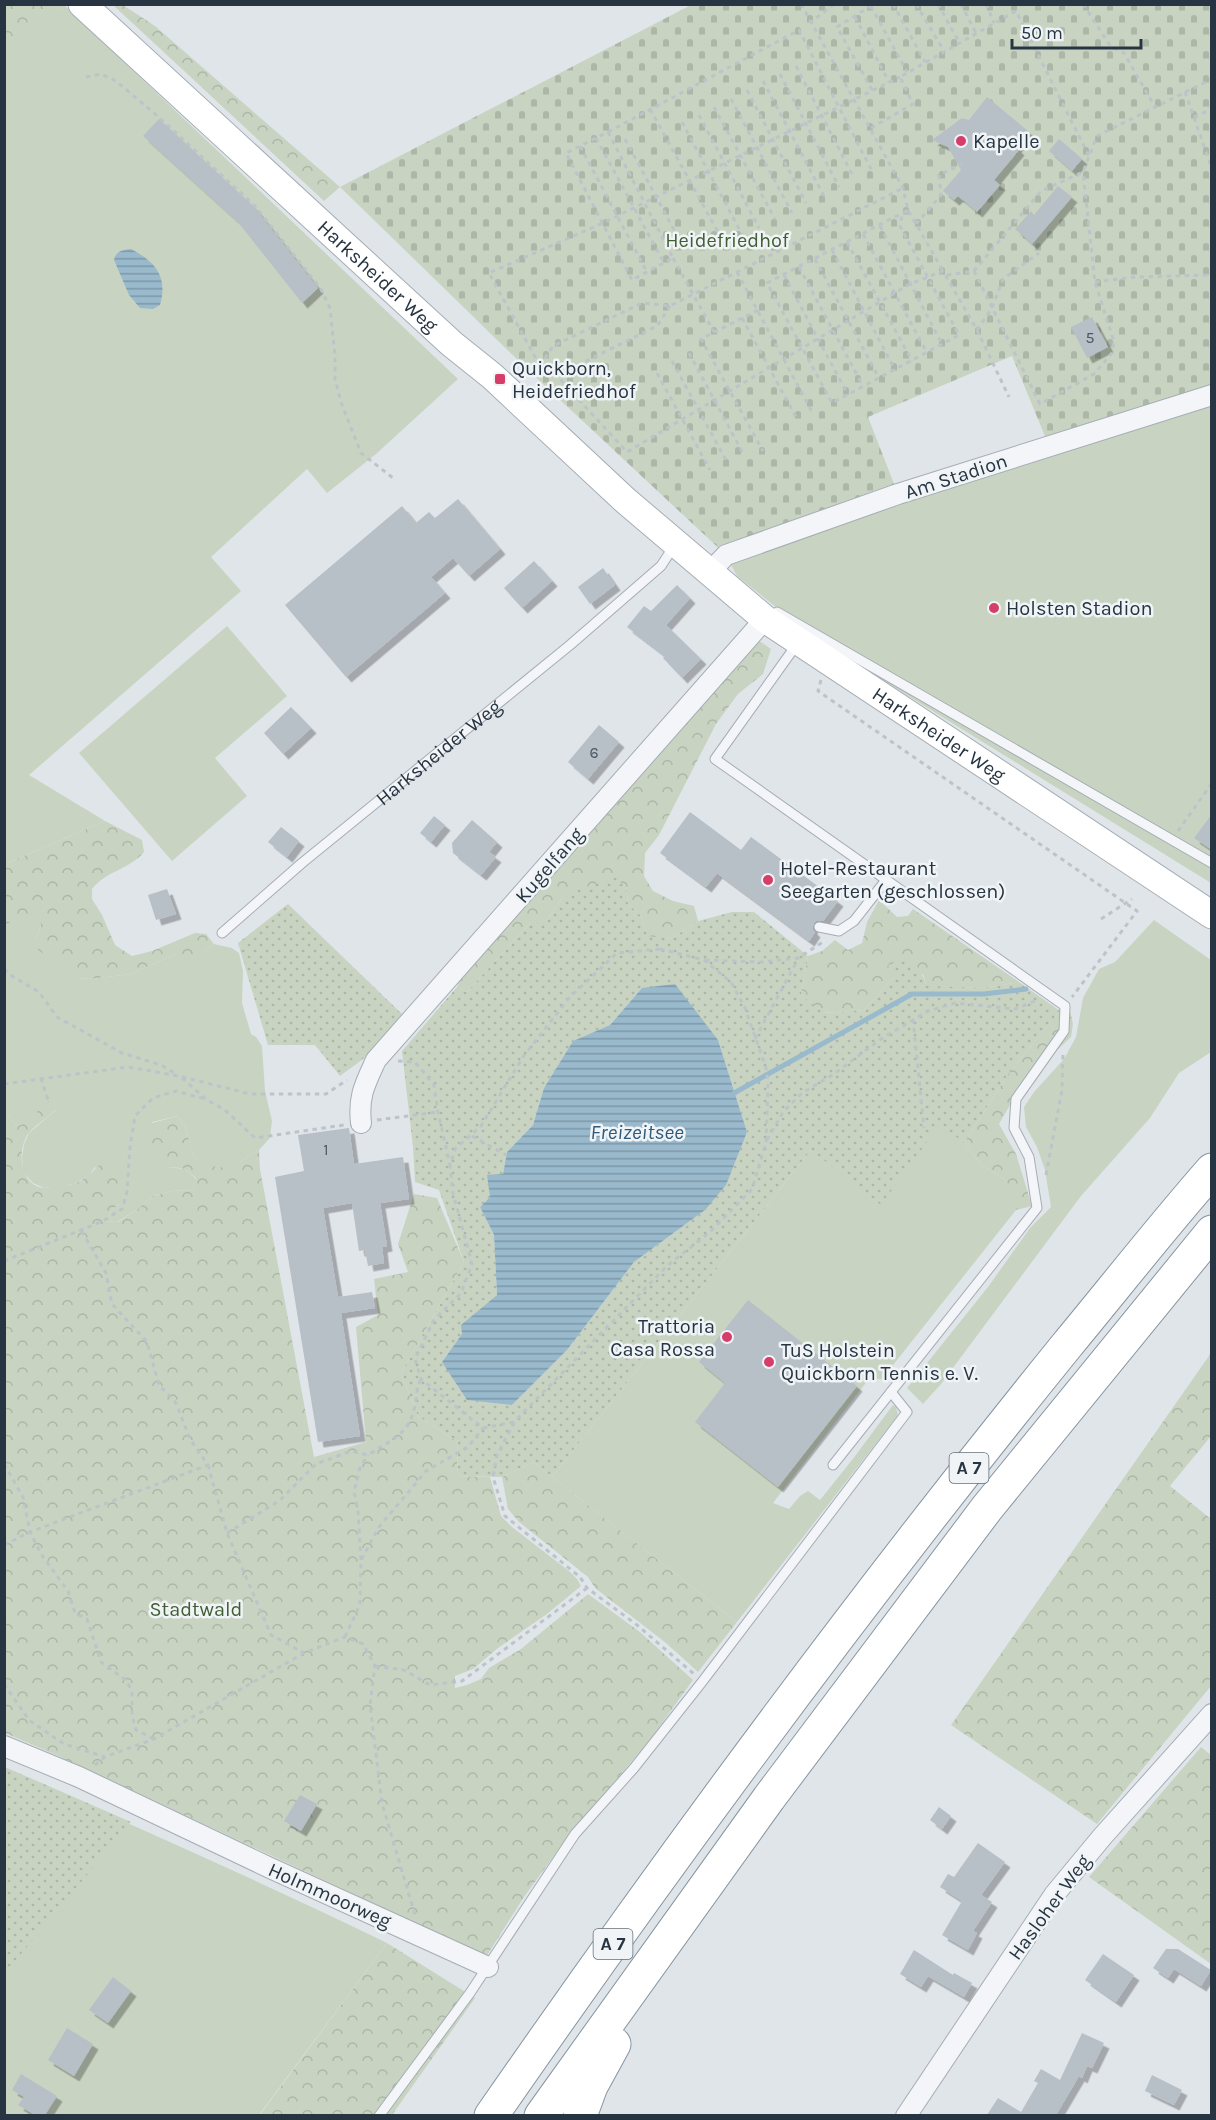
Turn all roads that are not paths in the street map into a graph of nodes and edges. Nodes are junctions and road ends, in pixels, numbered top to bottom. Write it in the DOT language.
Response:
graph roads {
  1 [pos="82,4"];
  2 [pos="1212,395"];
  3 [pos="675,544"];
  4 [pos="714,577"];
  5 [pos="765,620"];
  6 [pos="798,642"];
  7 [pos="1212,863"];
  8 [pos="886,880"];
  9 [pos="1212,915"];
  10 [pos="819,927"];
  11 [pos="222,933"];
  12 [pos="354,1124"];
  13 [pos="1212,1170"];
  14 [pos="1212,1232"];
  15 [pos="891,1392"];
  16 [pos="833,1465"];
  17 [pos="1212,1714"];
  18 [pos="4,1746"];
  19 [pos="690,1906"];
  20 [pos="488,1967"];
  21 [pos="379,2115"];
  22 [pos="491,2115"];
  23 [pos="541,2115"];
  24 [pos="580,2115"];
  25 [pos="906,2115"];
  1 -- 3 [label="main road, Harksheider Weg"];
  2 -- 4 [label="street, Am Stadion"];
  3 -- 4 [label="main road, Harksheider Weg"];
  3 -- 11 [label="lane, Harksheider Weg"];
  4 -- 5 [label="main road, Harksheider Weg"];
  4 -- 7 [label="lane"];
  5 -- 6 [label="main road, Harksheider Weg"];
  5 -- 12 [label="street, Kugelfang"];
  6 -- 8 [label="lane"];
  6 -- 9 [label="main road, Harksheider Weg"];
  8 -- 10 [label="lane"];
  8 -- 15 [label="lane"];
  13 -- 22 [label="highway, A 7"];
  14 -- 19 [label="highway, A 7"];
  15 -- 16 [label="lane"];
  15 -- 20 [label="lane"];
  17 -- 25 [label="street, Hasloher Weg"];
  18 -- 20 [label="street, Holmmoorweg"];
  19 -- 23 [label="highway, A 7"];
  19 -- 24 [label="highway"];
  20 -- 21 [label="lane"];
}
